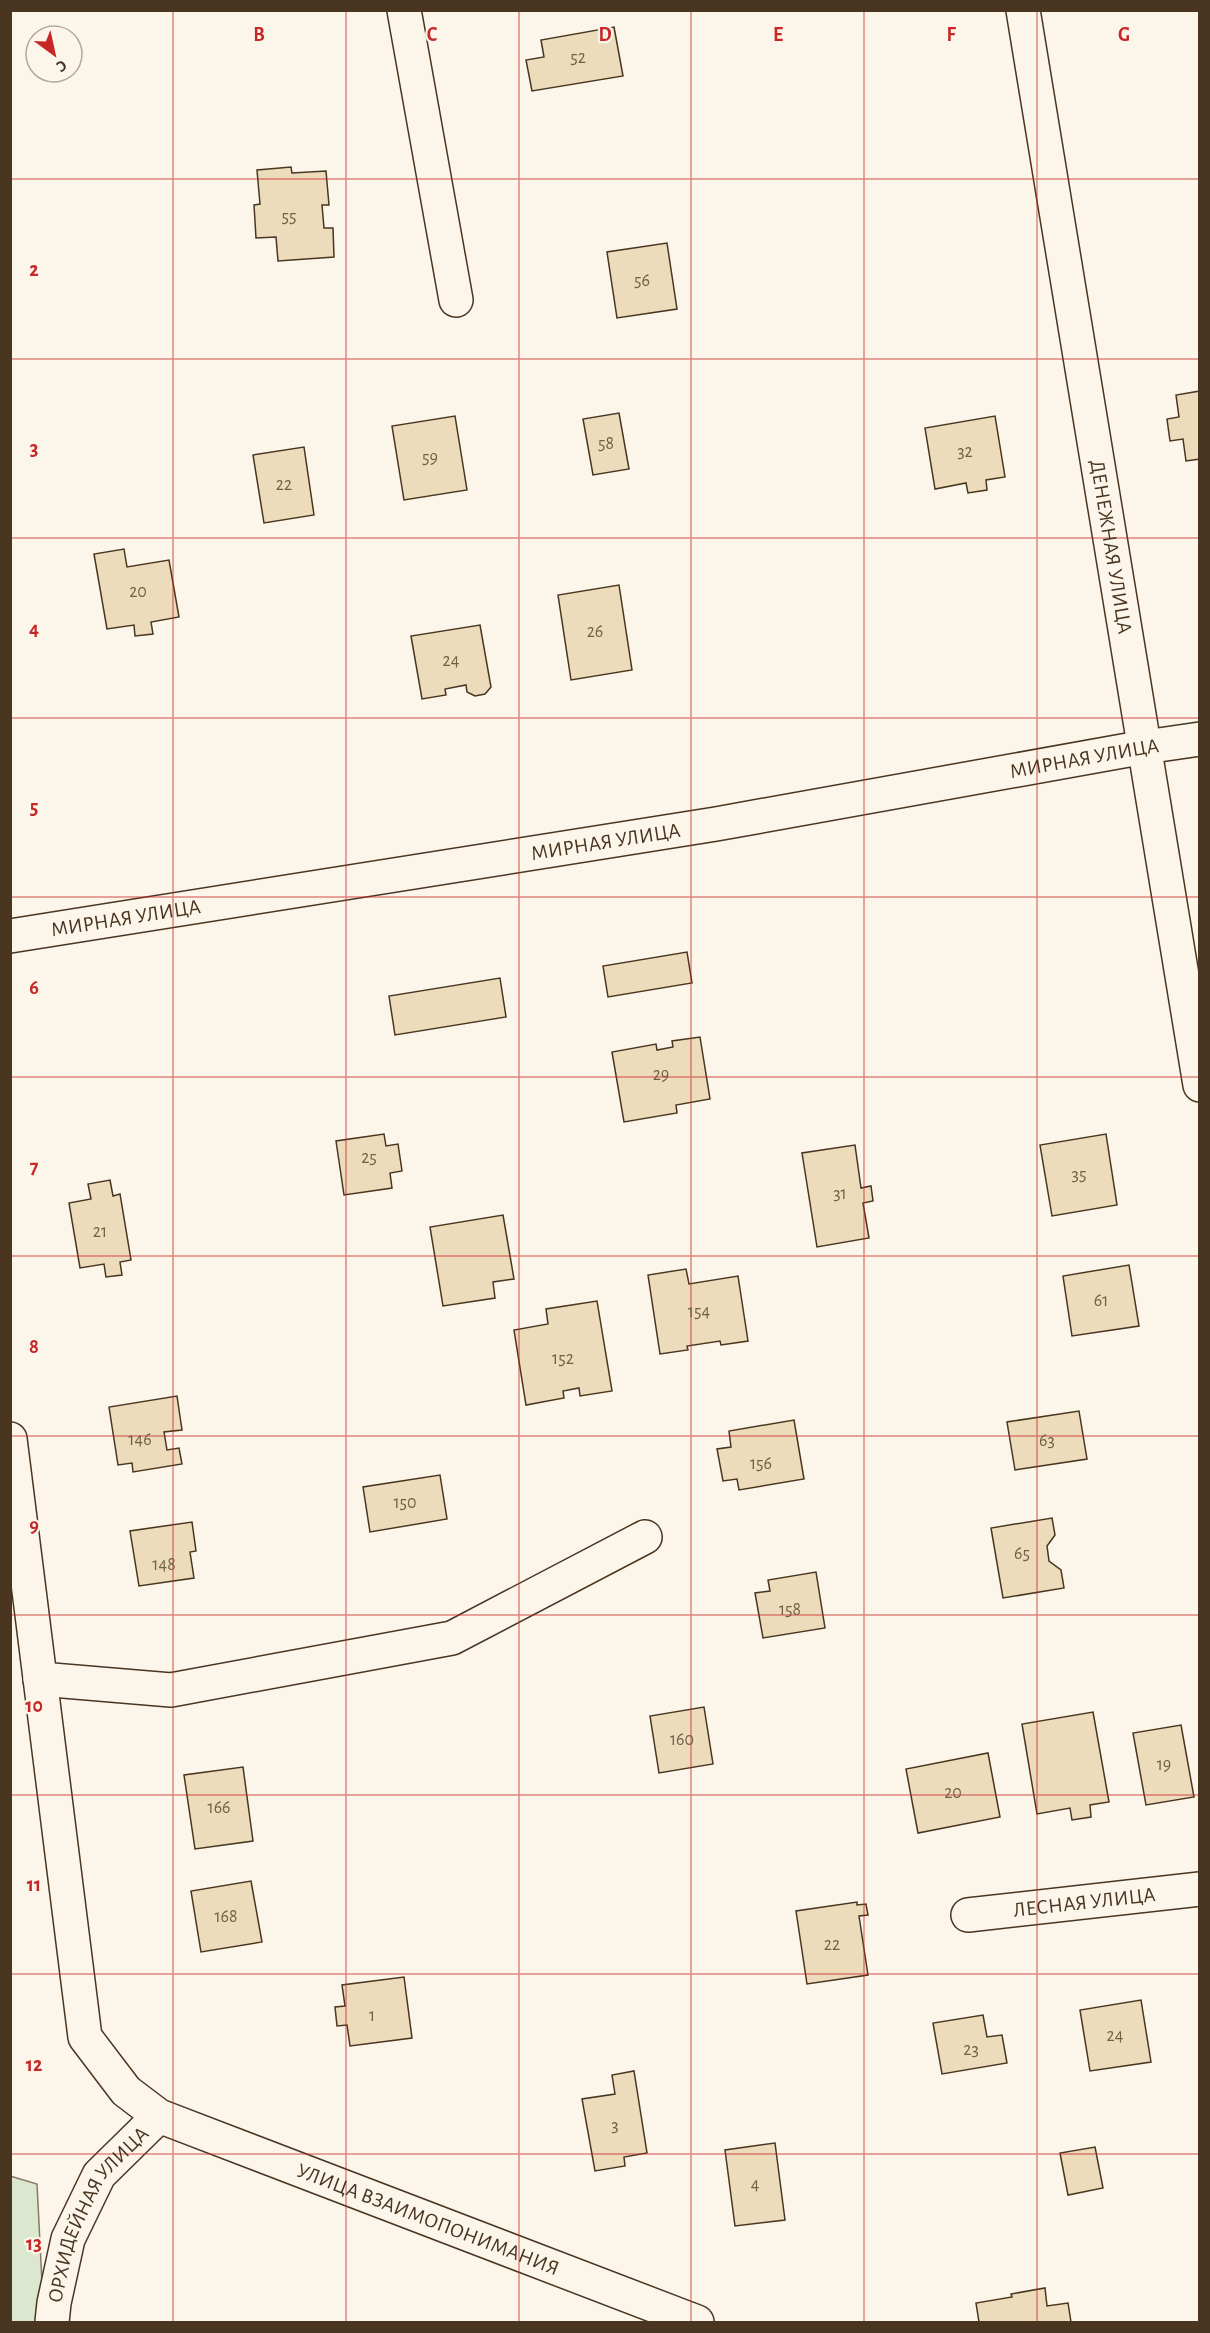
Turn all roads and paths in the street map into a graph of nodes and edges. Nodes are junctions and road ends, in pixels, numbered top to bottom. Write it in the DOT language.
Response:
graph roads {
  1 [pos="404,10"];
  2 [pos="1023,10"];
  3 [pos="456,300"];
  4 [pos="1200,739"];
  5 [pos="1145,747"];
  6 [pos="10,936"];
  7 [pos="1200,1085"];
  8 [pos="10,1438"];
  9 [pos="645,1537"];
  10 [pos="40,1679"];
  11 [pos="1200,1889"];
  12 [pos="968,1915"];
  13 [pos="159,2116"];
  14 [pos="645,2312"];
  15 [pos="52,2322"];
  16 [pos="697,2322"];
  1 -- 3 [label="street"];
  2 -- 5 [label="street, ДЕНЕЖНАЯ УЛИЦА"];
  4 -- 5 [label="street, МИРНАЯ УЛИЦА"];
  5 -- 6 [label="street, МИРНАЯ УЛИЦА"];
  5 -- 7 [label="street, ДЕНЕЖНАЯ УЛИЦА"];
  8 -- 10 [label="street, УЛИЦА ВЗАИМОПОНИМАНИЯ"];
  9 -- 10 [label="street"];
  10 -- 13 [label="street, УЛИЦА ВЗАИМОПОНИМАНИЯ"];
  11 -- 12 [label="street, ЛЕСНАЯ УЛИЦА"];
  13 -- 14 [label="street, УЛИЦА ВЗАИМОПОНИМАНИЯ"];
  13 -- 15 [label="street, ОРХИДЕЙНАЯ УЛИЦА"];
  14 -- 16 [label="street, УЛИЦА ВЗАИМОПОНИМАНИЯ"];
}
